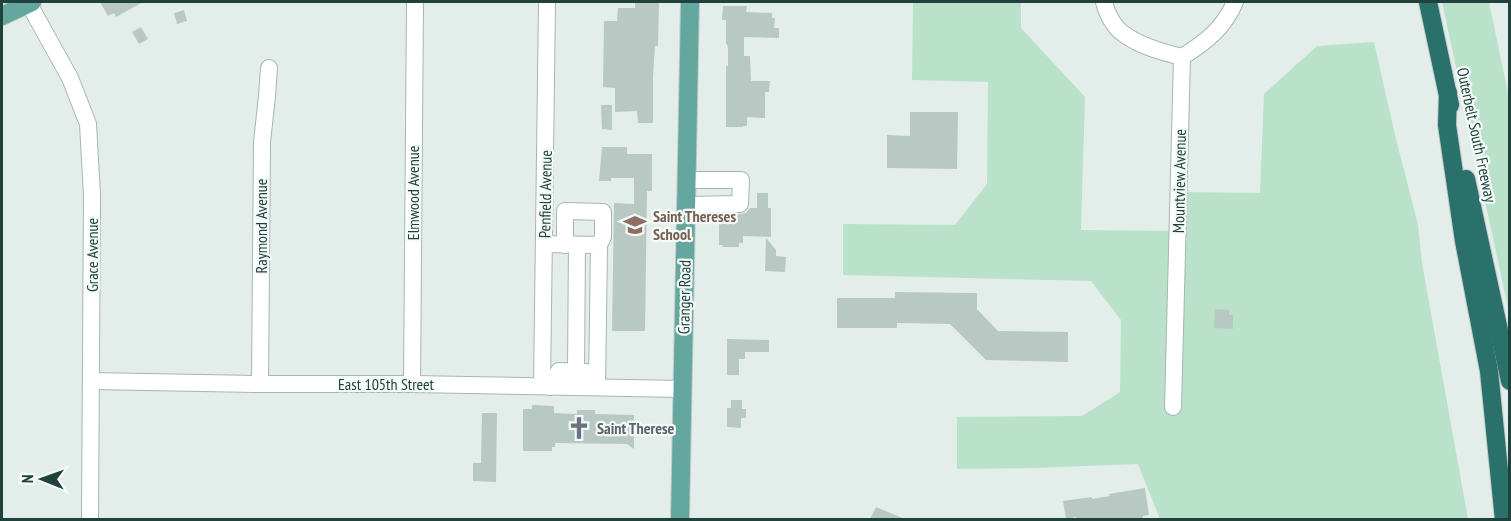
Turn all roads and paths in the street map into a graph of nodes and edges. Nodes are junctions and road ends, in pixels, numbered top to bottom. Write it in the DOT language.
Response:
graph roads {
  1 [pos="415,2"];
  2 [pos="547,2"];
  3 [pos="690,2"];
  4 [pos="1104,2"];
  5 [pos="1235,2"];
  6 [pos="1428,2"];
  7 [pos="31,3"];
  8 [pos="2,16"];
  9 [pos="1182,57"];
  10 [pos="269,68"];
  11 [pos="1448,93"];
  12 [pos="686,180"];
  13 [pos="686,205"];
  14 [pos="544,244"];
  15 [pos="571,245"];
  16 [pos="599,245"];
  17 [pos="576,371"];
  18 [pos="597,380"];
  19 [pos="91,381"];
  20 [pos="1509,381"];
  21 [pos="260,384"];
  22 [pos="412,384"];
  23 [pos="546,386"];
  24 [pos="682,389"];
  25 [pos="1173,407"];
  26 [pos="90,519"];
  27 [pos="680,519"];
  28 [pos="1504,519"];
  1 -- 22 [label="street, Elmwood Avenue"];
  2 -- 14 [label="street, Penfield Avenue"];
  3 -- 12 [label="main road, Granger Road"];
  4 -- 9 [label="street"];
  5 -- 9 [label="street"];
  6 -- 11 [label="highway, Outerbelt South Freeway"];
  7 -- 8 [label="main road"];
  7 -- 19 [label="street, Grace Avenue"];
  9 -- 25 [label="street, Mountview Avenue"];
  10 -- 21 [label="street, Raymond Avenue"];
  11 -- 20 [label="highway, Outerbelt South Freeway"];
  11 -- 28 [label="highway"];
  12 -- 13 [label="main road, Granger Road"];
  12 -- 13 [label="street"];
  13 -- 24 [label="main road, Granger Road"];
  14 -- 15 [label="street"];
  14 -- 23 [label="street, Penfield Avenue"];
  15 -- 16 [label="street"];
  15 -- 16 [label="street"];
  15 -- 17 [label="street"];
  16 -- 18 [label="street"];
  17 -- 18 [label="street"];
  17 -- 23 [label="street"];
  18 -- 23 [label="street, East 105th Street"];
  18 -- 24 [label="street, East 105th Street"];
  19 -- 21 [label="street, East 105th Street"];
  19 -- 26 [label="street, Grace Avenue"];
  21 -- 22 [label="street, East 105th Street"];
  22 -- 23 [label="street, East 105th Street"];
  24 -- 27 [label="main road, Granger Road"];
}
